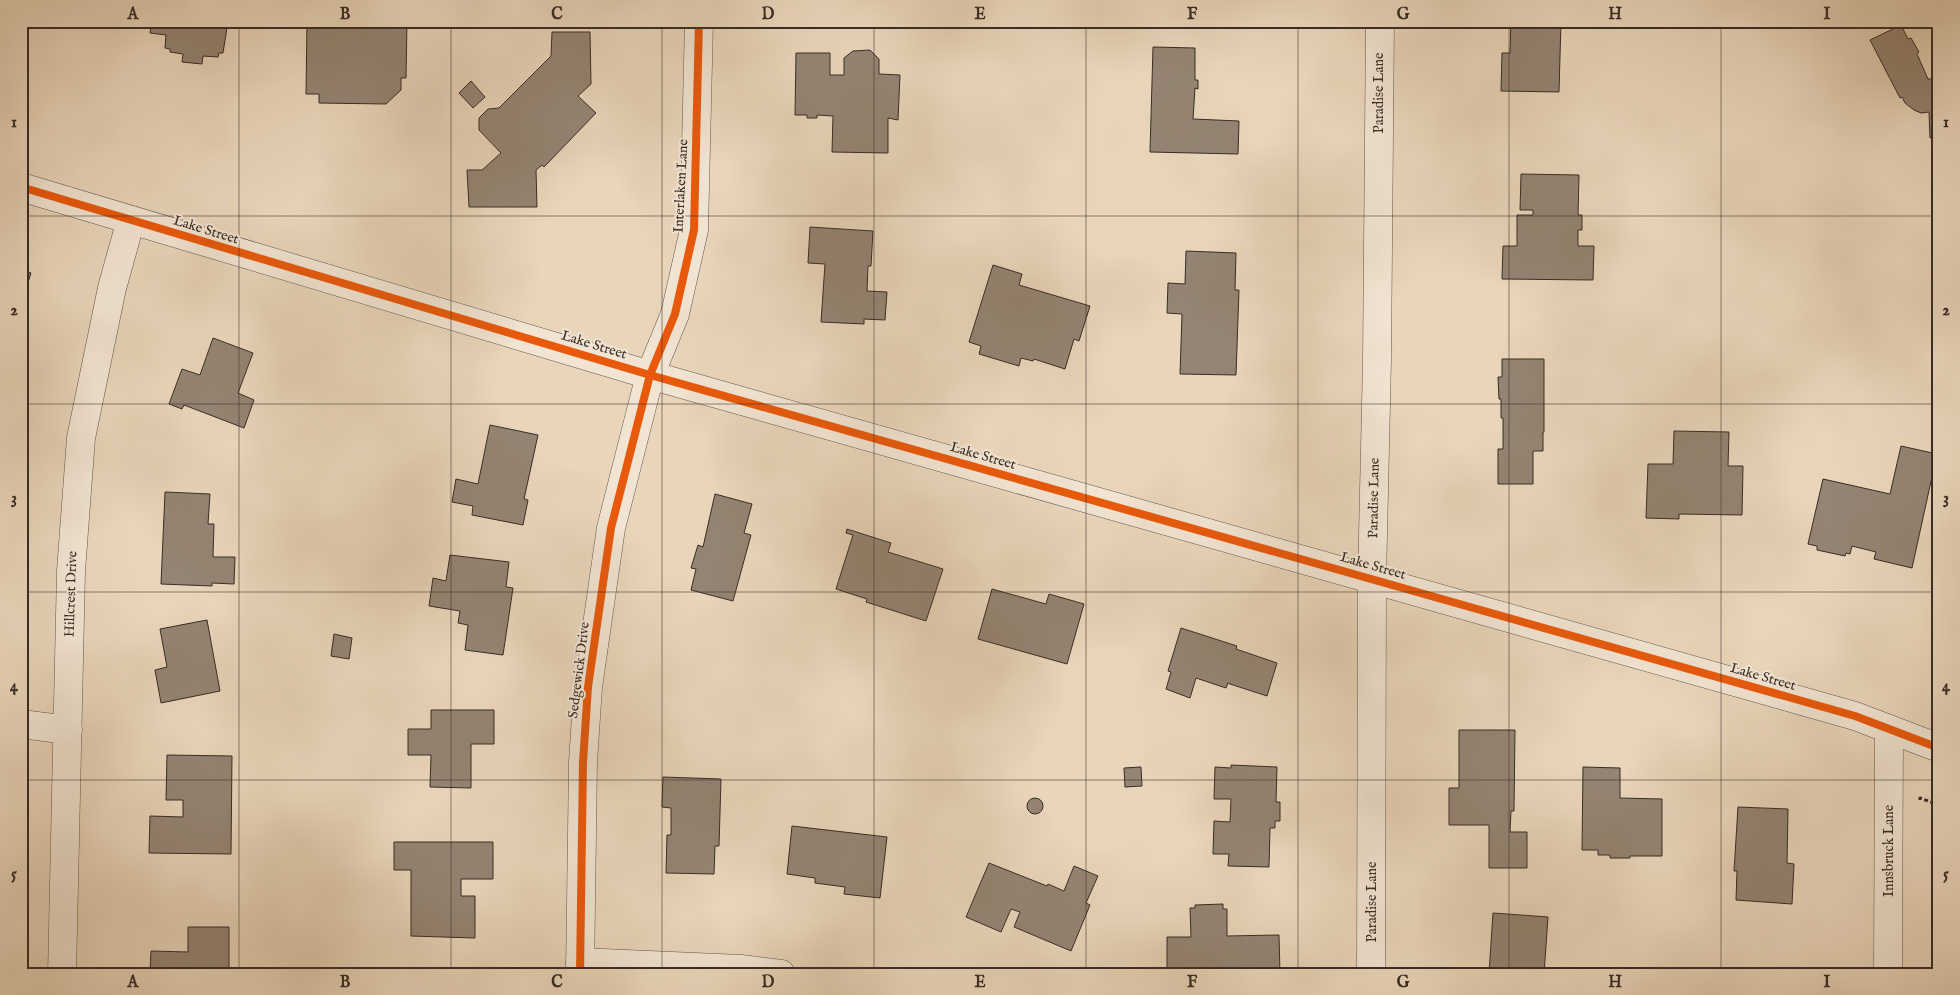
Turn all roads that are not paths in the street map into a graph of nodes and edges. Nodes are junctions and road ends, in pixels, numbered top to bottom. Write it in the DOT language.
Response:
graph roads {
  1 [pos="699,21"];
  2 [pos="1380,21"];
  3 [pos="21,187"];
  4 [pos="131,220"];
  5 [pos="650,375"];
  6 [pos="1372,579"];
  7 [pos="21,724"];
  8 [pos="1889,729"];
  9 [pos="68,730"];
  10 [pos="1939,748"];
  11 [pos="580,968"];
  12 [pos="62,974"];
  13 [pos="781,974"];
  14 [pos="1371,974"];
  15 [pos="1888,974"];
  1 -- 5 [label="street, Interlaken Lane"];
  2 -- 6 [label="street, Paradise Lane"];
  3 -- 4 [label="street, Lake Street"];
  4 -- 5 [label="street, Lake Street"];
  4 -- 9 [label="street, Hillcrest Drive"];
  5 -- 6 [label="street, Lake Street"];
  5 -- 11 [label="street, Sedgewick Drive"];
  6 -- 8 [label="street, Lake Street"];
  6 -- 14 [label="street, Paradise Lane"];
  7 -- 9 [label="street"];
  8 -- 10 [label="street, Lake Street"];
  8 -- 15 [label="street, Innsbruck Lane"];
  9 -- 12 [label="street, Hillcrest Drive"];
  11 -- 13 [label="street"];
}
